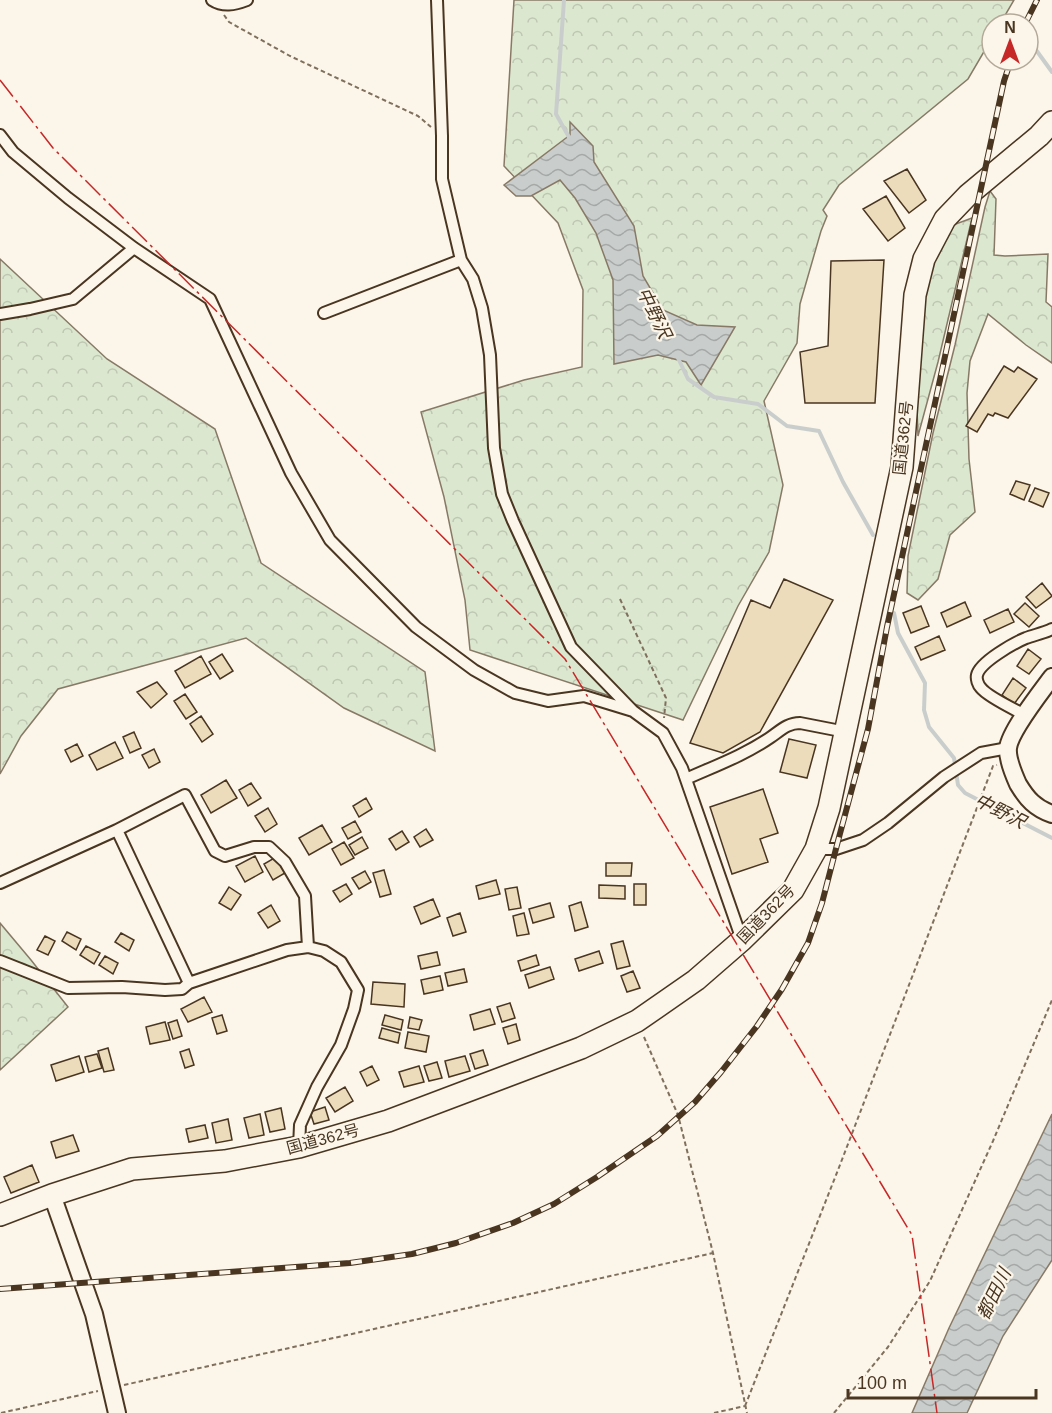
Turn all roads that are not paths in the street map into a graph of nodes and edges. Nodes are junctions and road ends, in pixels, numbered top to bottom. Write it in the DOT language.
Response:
graph roads {
  1 [pos="246,0"];
  2 [pos="437,0"];
  3 [pos="215,2"];
  4 [pos="1052,122"];
  5 [pos="0,135"];
  6 [pos="134,248"];
  7 [pos="461,260"];
  8 [pos="324,313"];
  9 [pos="0,314"];
  10 [pos="1052,628"];
  11 [pos="1052,677"];
  12 [pos="633,711"];
  13 [pos="1025,715"];
  14 [pos="846,732"];
  15 [pos="1009,755"];
  16 [pos="686,779"];
  17 [pos="1052,814"];
  18 [pos="117,830"];
  19 [pos="816,849"];
  20 [pos="0,883"];
  21 [pos="742,940"];
  22 [pos="308,947"];
  23 [pos="0,961"];
  24 [pos="189,983"];
  25 [pos="299,1147"];
  26 [pos="52,1195"];
  27 [pos="0,1215"];
  28 [pos="117,1413"];
  1 -- 3 [label="street"];
  2 -- 7 [label="street"];
  4 -- 14 [label="highway, 国道362号"];
  5 -- 6 [label="street"];
  6 -- 9 [label="street"];
  6 -- 12 [label="street"];
  7 -- 8 [label="street"];
  7 -- 12 [label="street"];
  10 -- 13 [label="street"];
  11 -- 13 [label="street"];
  12 -- 16 [label="street"];
  13 -- 15 [label="street"];
  14 -- 16 [label="street"];
  14 -- 19 [label="highway, 国道362号"];
  15 -- 17 [label="street"];
  15 -- 19 [label="street"];
  16 -- 21 [label="street"];
  18 -- 20 [label="street"];
  18 -- 22 [label="street"];
  18 -- 24 [label="street"];
  19 -- 21 [label="highway, 国道362号"];
  21 -- 25 [label="highway, 国道362号"];
  22 -- 24 [label="street"];
  22 -- 25 [label="street"];
  23 -- 24 [label="street"];
  25 -- 26 [label="highway, 国道362号"];
  26 -- 27 [label="highway, 国道362号"];
  26 -- 28 [label="street"];
}
